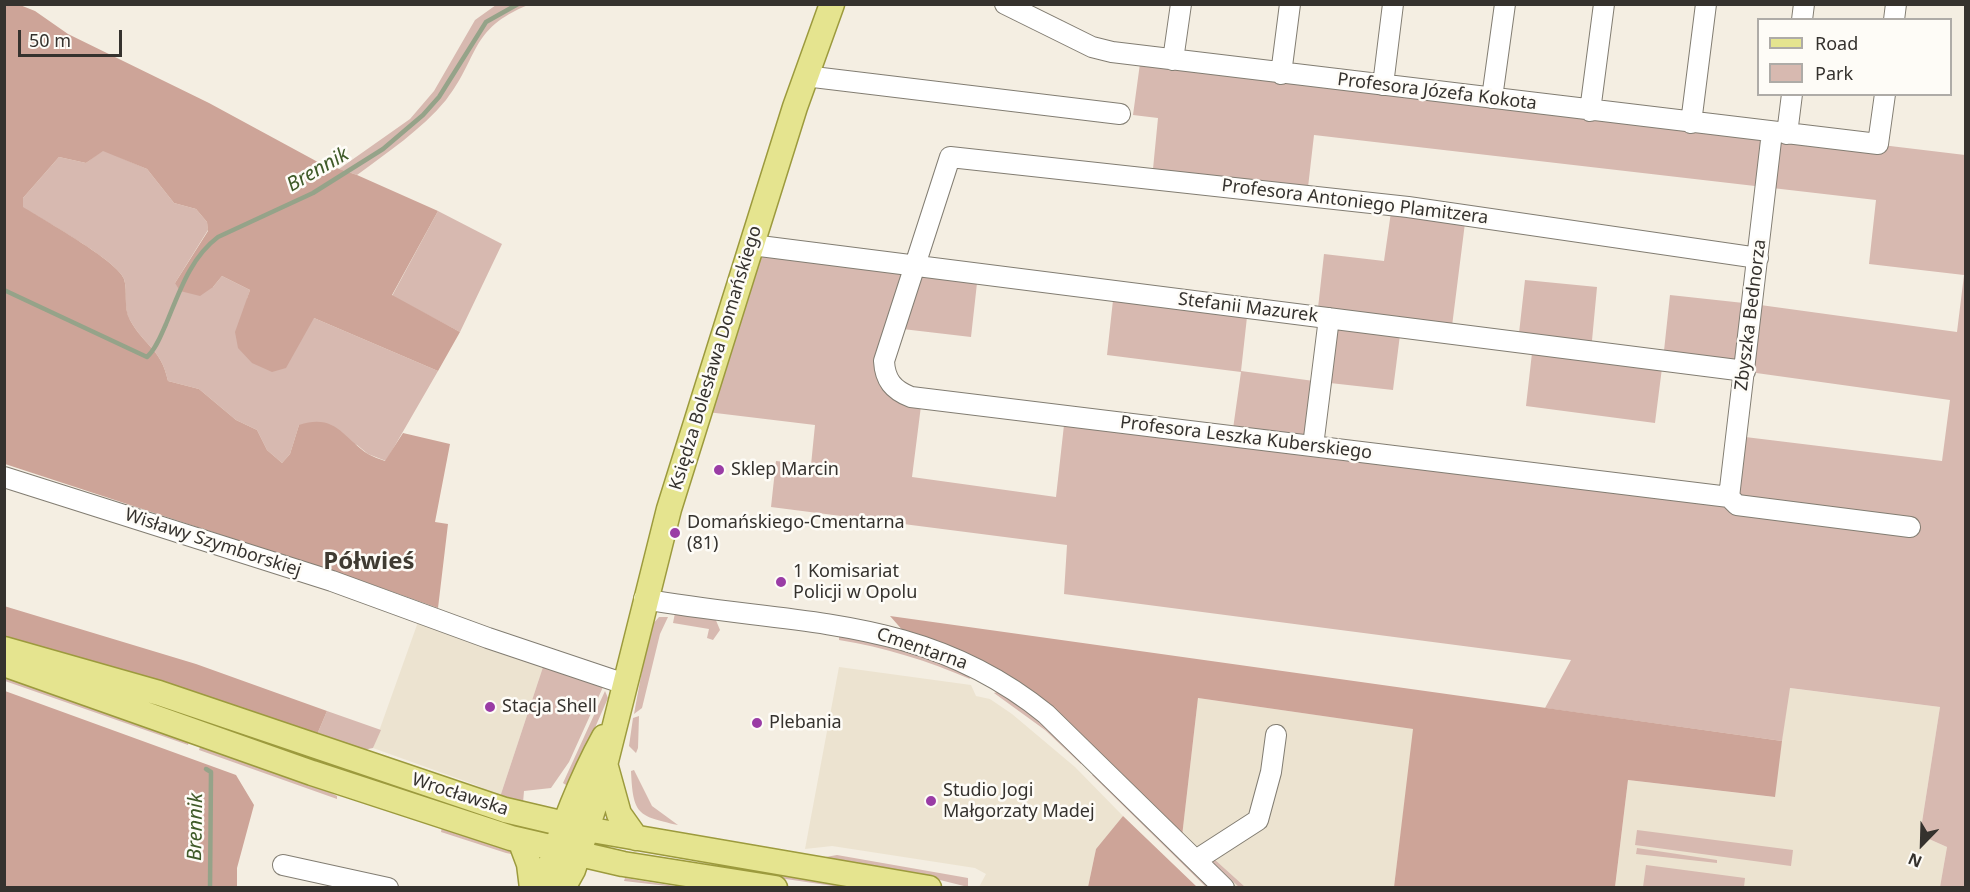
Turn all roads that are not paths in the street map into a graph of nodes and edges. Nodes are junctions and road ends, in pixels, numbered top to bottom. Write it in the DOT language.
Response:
graph roads {
  1 [pos="832,4"];
  2 [pos="1181,4"];
  3 [pos="1290,4"];
  4 [pos="1393,4"];
  5 [pos="1505,4"];
  6 [pos="1604,4"];
  7 [pos="1706,4"];
  8 [pos="1013,6"];
  9 [pos="1173,60"];
  10 [pos="1281,74"];
  11 [pos="805,76"];
  12 [pos="1383,85"];
  13 [pos="1791,96"];
  14 [pos="1885,96"];
  15 [pos="1492,98"];
  16 [pos="1590,111"];
  17 [pos="1120,114"];
  18 [pos="1691,123"];
  19 [pos="1779,133"];
  20 [pos="950,157"];
  21 [pos="752,245"];
  22 [pos="1758,258"];
  23 [pos="914,266"];
  24 [pos="1329,318"];
  25 [pos="1745,371"];
  26 [pos="1313,446"];
  27 [pos="4,477"];
  28 [pos="1729,497"];
  29 [pos="1910,527"];
  30 [pos="644,599"];
  31 [pos="4,649"];
  32 [pos="4,664"];
  33 [pos="625,684"];
  34 [pos="616,717"];
  35 [pos="1276,735"];
  36 [pos="606,766"];
  37 [pos="575,827"];
  38 [pos="636,838"];
  39 [pos="520,840"];
  40 [pos="567,852"];
  41 [pos="1196,860"];
  42 [pos="284,864"];
  43 [pos="388,888"];
  44 [pos="532,888"];
  45 [pos="543,888"];
  46 [pos="563,888"];
  47 [pos="775,888"];
  48 [pos="929,888"];
  49 [pos="1224,888"];
  1 -- 11 [label="main road, Księdza Bolesława Domańskiego"];
  2 -- 9 [label="street"];
  3 -- 10 [label="street"];
  4 -- 12 [label="street"];
  5 -- 15 [label="street"];
  6 -- 16 [label="street"];
  7 -- 18 [label="street"];
  8 -- 9 [label="street, Profesora Józefa Kokota"];
  9 -- 10 [label="street, Profesora Józefa Kokota"];
  10 -- 12 [label="street, Profesora Józefa Kokota"];
  11 -- 17 [label="street"];
  11 -- 21 [label="main road, Księdza Bolesława Domańskiego"];
  12 -- 15 [label="street, Profesora Józefa Kokota"];
  13 -- 19 [label="street, Zbyszka Bednorza"];
  14 -- 19 [label="street, Profesora Józefa Kokota"];
  15 -- 16 [label="street, Profesora Józefa Kokota"];
  16 -- 18 [label="street, Profesora Józefa Kokota"];
  18 -- 19 [label="street, Profesora Józefa Kokota"];
  19 -- 22 [label="street, Zbyszka Bednorza"];
  20 -- 22 [label="street, Profesora Antoniego Plamitzera"];
  20 -- 23 [label="street, Profesora Leszka Kuberskiego"];
  21 -- 23 [label="street, Stefanii Mazurek"];
  21 -- 30 [label="main road, Księdza Bolesława Domańskiego"];
  22 -- 25 [label="street, Zbyszka Bednorza"];
  23 -- 24 [label="street, Stefanii Mazurek"];
  23 -- 26 [label="street, Profesora Leszka Kuberskiego"];
  24 -- 25 [label="street, Stefanii Mazurek"];
  24 -- 26 [label="street"];
  25 -- 28 [label="street, Zbyszka Bednorza"];
  26 -- 28 [label="street, Profesora Leszka Kuberskiego"];
  27 -- 33 [label="street, Wisławy Szymborskiej"];
  28 -- 29 [label="street, Profesora Leszka Kuberskiego"];
  30 -- 33 [label="main road, Księdza Bolesława Domańskiego"];
  30 -- 41 [label="street, Cmentarna"];
  31 -- 37 [label="main road, Wrocławska"];
  32 -- 39 [label="main road, Wrocławska"];
  33 -- 34 [label="main road, Księdza Bolesława Domańskiego"];
  34 -- 36 [label="main road, Księdza Bolesława Domańskiego"];
  34 -- 37 [label="main road, Księdza Bolesława Domańskiego"];
  35 -- 41 [label="street"];
  36 -- 37 [label="main road, Księdza Bolesława Domańskiego"];
  36 -- 38 [label="main road"];
  37 -- 38 [label="main road, Wrocławska"];
  37 -- 40 [label="main road"];
  38 -- 48 [label="main road, Wrocławska"];
  39 -- 40 [label="main road, Wrocławska"];
  39 -- 44 [label="main road"];
  40 -- 45 [label="main road"];
  40 -- 46 [label="main road"];
  40 -- 47 [label="main road, Wrocławska"];
  41 -- 49 [label="street, Cmentarna"];
  42 -- 43 [label="street"];
}
